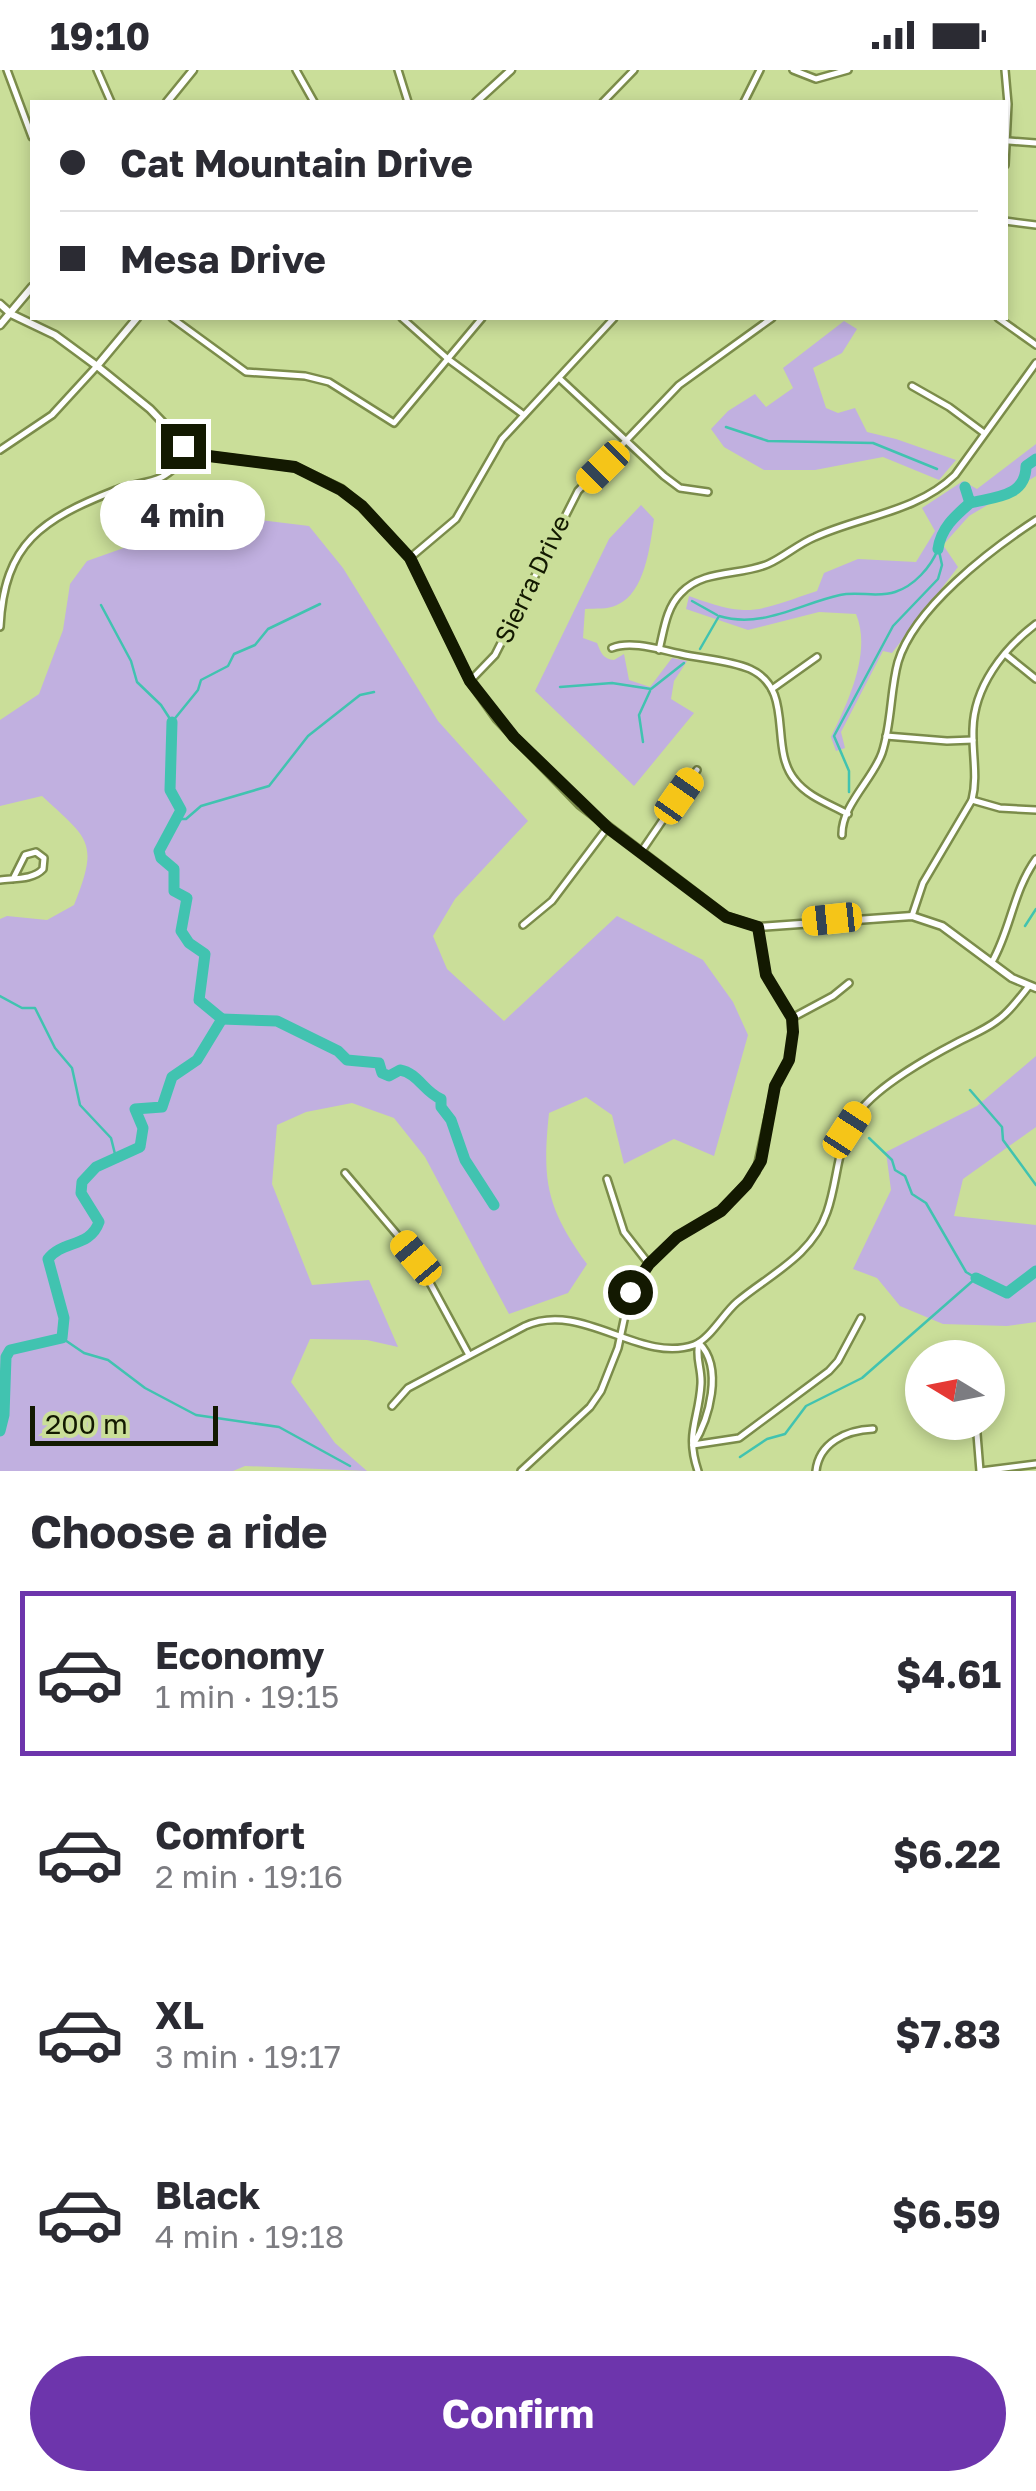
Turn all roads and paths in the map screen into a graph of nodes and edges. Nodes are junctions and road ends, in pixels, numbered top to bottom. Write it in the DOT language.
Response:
graph roads {
  1 [pos="8,70"];
  2 [pos="98,70"];
  3 [pos="193,70"];
  4 [pos="296,70"];
  5 [pos="398,70"];
  6 [pos="511,70"];
  7 [pos="634,70"];
  8 [pos="760,70"];
  9 [pos="793,70"];
  10 [pos="848,70"];
  11 [pos="1005,70"];
  12 [pos="111,100"];
  13 [pos="169,100"];
  14 [pos="313,100"];
  15 [pos="407,100"];
  16 [pos="478,100"];
  17 [pos="606,100"];
  18 [pos="745,100"];
  19 [pos="1006,100"];
  20 [pos="30,131"];
  21 [pos="1008,140"];
  22 [pos="1036,143"];
  23 [pos="1008,221"];
  24 [pos="1036,224"];
  25 [pos="30,290"];
  26 [pos="0,304"];
  27 [pos="12,314"];
  28 [pos="135,320"];
  29 [pos="175,320"];
  30 [pos="404,320"];
  31 [pos="480,320"];
  32 [pos="612,320"];
  33 [pos="769,320"];
  34 [pos="1001,320"];
  35 [pos="0,325"];
  36 [pos="1036,346"];
  37 [pos="448,359"];
  38 [pos="1036,362"];
  39 [pos="97,366"];
  40 [pos="558,378"];
  41 [pos="912,386"];
  42 [pos="524,416"];
  43 [pos="984,433"];
  44 [pos="628,442"];
  45 [pos="0,450"];
  46 [pos="193,454"];
  47 [pos="708,492"];
  48 [pos="1036,520"];
  49 [pos="410,558"];
  50 [pos="1036,624"];
  51 [pos="0,627"];
  52 [pos="612,648"];
  53 [pos="659,650"];
  54 [pos="1005,654"];
  55 [pos="817,657"];
  56 [pos="1036,679"];
  57 [pos="470,681"];
  58 [pos="772,690"];
  59 [pos="886,736"];
  60 [pos="973,740"];
  61 [pos="697,770"];
  62 [pos="972,800"];
  63 [pos="1036,810"];
  64 [pos="848,814"];
  65 [pos="608,828"];
  66 [pos="842,834"];
  67 [pos="640,852"];
  68 [pos="1036,860"];
  69 [pos="12,878"];
  70 [pos="0,880"];
  71 [pos="912,916"];
  72 [pos="523,925"];
  73 [pos="758,927"];
  74 [pos="992,962"];
  75 [pos="849,983"];
  76 [pos="1032,987"];
  77 [pos="792,1018"];
  78 [pos="346,1172"];
  79 [pos="607,1179"];
  80 [pos="649,1264"];
  81 [pos="861,1318"];
  82 [pos="621,1335"];
  83 [pos="700,1343"];
  84 [pos="469,1356"];
  85 [pos="392,1406"];
  86 [pos="872,1429"];
  87 [pos="977,1440"];
  88 [pos="693,1445"];
  89 [pos="1036,1464"];
  90 [pos="521,1471"];
  91 [pos="698,1471"];
  92 [pos="816,1471"];
  93 [pos="980,1471"];
  1 -- 20 [label="street"];
  2 -- 12 [label="street"];
  3 -- 13 [label="street"];
  4 -- 14 [label="street"];
  5 -- 15 [label="street"];
  6 -- 16 [label="street"];
  7 -- 17 [label="street"];
  8 -- 18 [label="street"];
  9 -- 10 [label="street"];
  11 -- 19 [label="street"];
  21 -- 22 [label="street"];
  23 -- 24 [label="street"];
  25 -- 27 [label="street"];
  26 -- 27 [label="street"];
  27 -- 35 [label="street"];
  27 -- 39 [label="street"];
  28 -- 39 [label="street"];
  29 -- 37 [label="street"];
  30 -- 37 [label="street"];
  31 -- 37 [label="street"];
  32 -- 40 [label="street"];
  33 -- 44 [label="street, Sierra Drive"];
  34 -- 36 [label="street"];
  37 -- 42 [label="street"];
  38 -- 43 [label="street"];
  39 -- 45 [label="street"];
  39 -- 46 [label="street"];
  40 -- 42 [label="street"];
  40 -- 44 [label="street"];
  41 -- 43 [label="street"];
  42 -- 49 [label="street"];
  43 -- 53 [label="street"];
  44 -- 47 [label="street"];
  44 -- 57 [label="street, Sierra Drive"];
  46 -- 49 [label="street"];
  46 -- 51 [label="street"];
  48 -- 59 [label="street"];
  49 -- 57 [label="street"];
  50 -- 54 [label="street"];
  52 -- 53 [label="street"];
  53 -- 58 [label="street"];
  54 -- 56 [label="street"];
  54 -- 60 [label="street"];
  55 -- 58 [label="street"];
  57 -- 65 [label="street"];
  58 -- 64 [label="street"];
  59 -- 60 [label="street"];
  59 -- 64 [label="street"];
  60 -- 62 [label="street"];
  61 -- 67 [label="street"];
  62 -- 63 [label="street"];
  62 -- 71 [label="street"];
  64 -- 66 [label="street"];
  65 -- 67 [label="street"];
  65 -- 72 [label="street"];
  67 -- 73 [label="street"];
  68 -- 74 [label="street"];
  69 -- 69 [label="street"];
  69 -- 70 [label="street"];
  71 -- 73 [label="street"];
  71 -- 74 [label="street"];
  73 -- 77 [label="street"];
  74 -- 76 [label="street"];
  75 -- 77 [label="street"];
  76 -- 83 [label="street"];
  77 -- 80 [label="street"];
  78 -- 84 [label="street"];
  79 -- 80 [label="street"];
  80 -- 82 [label="street"];
  81 -- 88 [label="street"];
  82 -- 83 [label="street"];
  82 -- 84 [label="street"];
  82 -- 90 [label="street"];
  83 -- 88 [label="street"];
  83 -- 88 [label="street"];
  84 -- 85 [label="street"];
  86 -- 92 [label="street"];
  87 -- 93 [label="street"];
  88 -- 91 [label="street"];
  89 -- 93 [label="street"];
}
